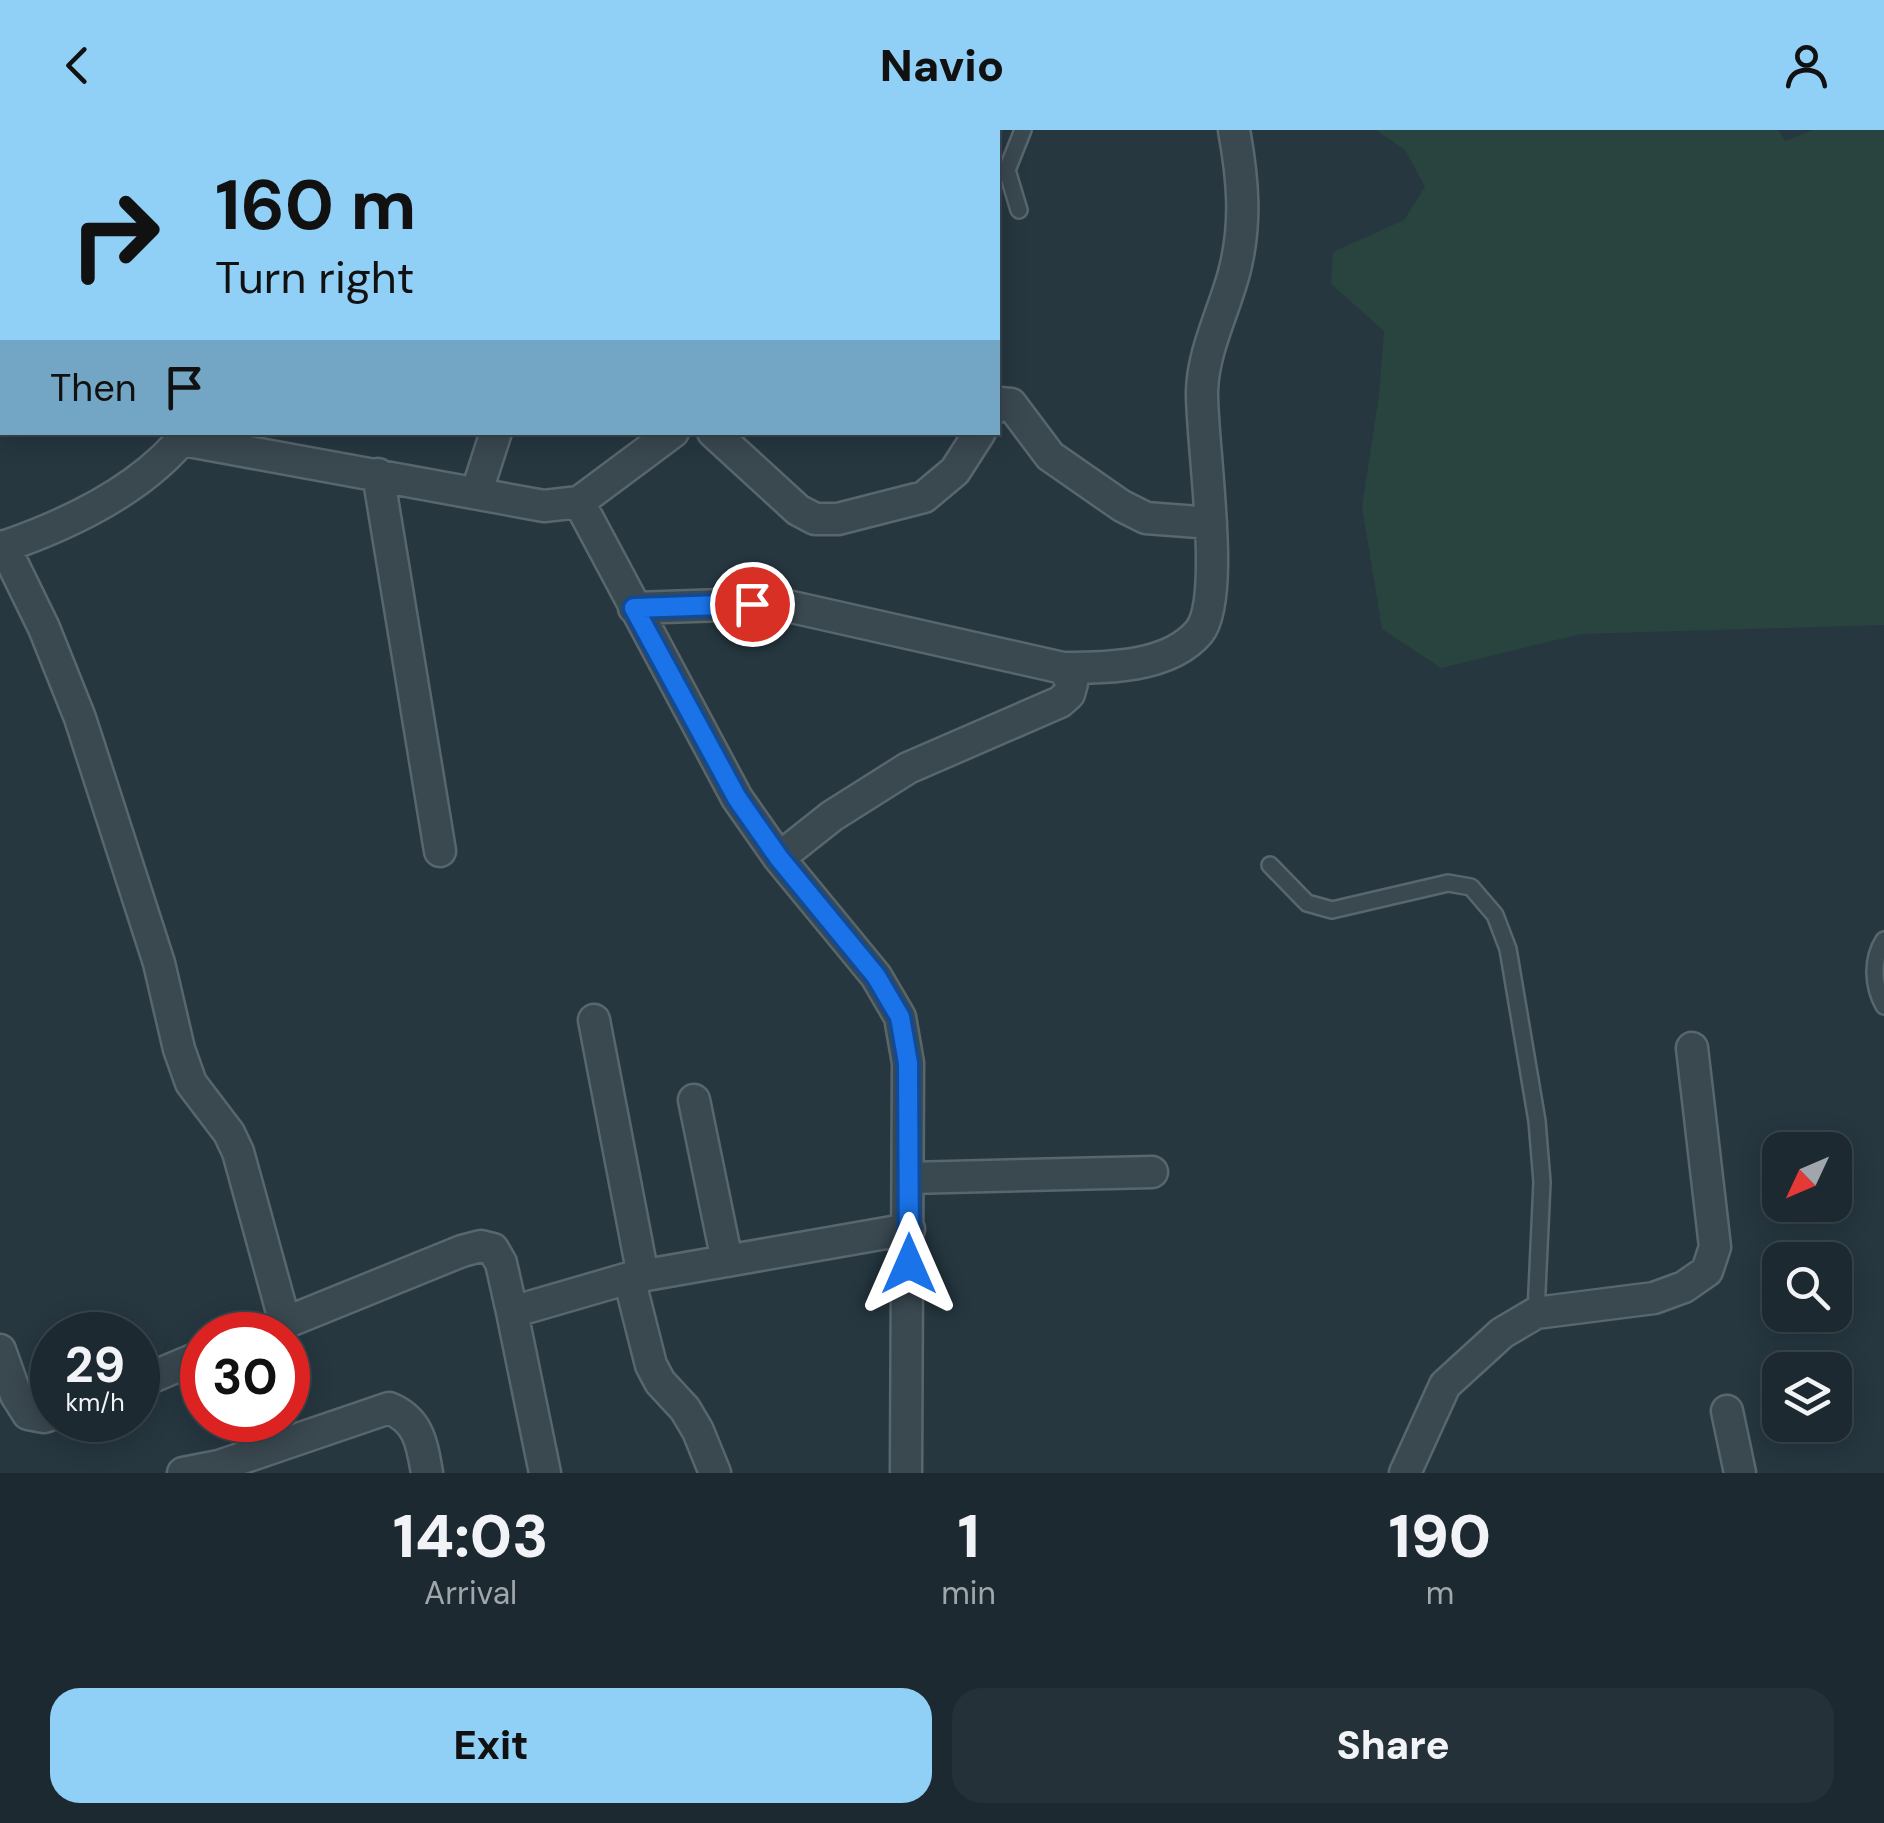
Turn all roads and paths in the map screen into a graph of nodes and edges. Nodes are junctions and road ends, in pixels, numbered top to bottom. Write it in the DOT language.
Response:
graph roads {
  1 [pos="1023,130"];
  2 [pos="1234,130"];
  3 [pos="1018,210"];
  4 [pos="1000,403"];
  5 [pos="495,435"];
  6 [pos="669,435"];
  7 [pos="716,435"];
  8 [pos="978,435"];
  9 [pos="185,436"];
  10 [pos="378,474"];
  11 [pos="477,492"];
  12 [pos="579,502"];
  13 [pos="1211,523"];
  14 [pos="2,547"];
  15 [pos="634,608"];
  16 [pos="1063,668"];
  17 [pos="440,851"];
  18 [pos="779,858"];
  19 [pos="1270,865"];
  20 [pos="1884,940"];
  21 [pos="1884,1006"];
  22 [pos="594,1020"];
  23 [pos="1692,1048"];
  24 [pos="694,1100"];
  25 [pos="1152,1172"];
  26 [pos="909,1178"];
  27 [pos="910,1229"];
  28 [pos="726,1261"];
  29 [pos="636,1277"];
  30 [pos="282,1312"];
  31 [pos="512,1312"];
  32 [pos="1536,1312"];
  33 [pos="310,1313"];
  34 [pos="0,1350"];
  35 [pos="1727,1411"];
  36 [pos="30,1414"];
  37 [pos="182,1473"];
  38 [pos="427,1473"];
  39 [pos="545,1473"];
  40 [pos="715,1473"];
  41 [pos="906,1473"];
  42 [pos="1405,1473"];
  43 [pos="1740,1473"];
  1 -- 3 [label="lane"];
  2 -- 13 [label="street"];
  4 -- 13 [label="street"];
  5 -- 11 [label="street"];
  6 -- 12 [label="street"];
  7 -- 8 [label="street"];
  9 -- 10 [label="street"];
  9 -- 14 [label="street"];
  10 -- 11 [label="street"];
  10 -- 17 [label="street"];
  11 -- 12 [label="street"];
  12 -- 15 [label="street"];
  13 -- 16 [label="street"];
  14 -- 30 [label="street"];
  15 -- 16 [label="street"];
  15 -- 18 [label="street"];
  16 -- 18 [label="street"];
  18 -- 26 [label="street"];
  19 -- 32 [label="lane"];
  20 -- 21 [label="lane"];
  22 -- 29 [label="street"];
  23 -- 32 [label="street"];
  24 -- 28 [label="street"];
  25 -- 26 [label="street"];
  26 -- 27 [label="street"];
  27 -- 28 [label="street"];
  27 -- 41 [label="street"];
  28 -- 29 [label="street"];
  29 -- 31 [label="street"];
  29 -- 40 [label="street"];
  31 -- 33 [label="street"];
  31 -- 39 [label="street"];
  32 -- 42 [label="street"];
  34 -- 36 [label="street"];
  35 -- 43 [label="street"];
  37 -- 38 [label="street"];
}
